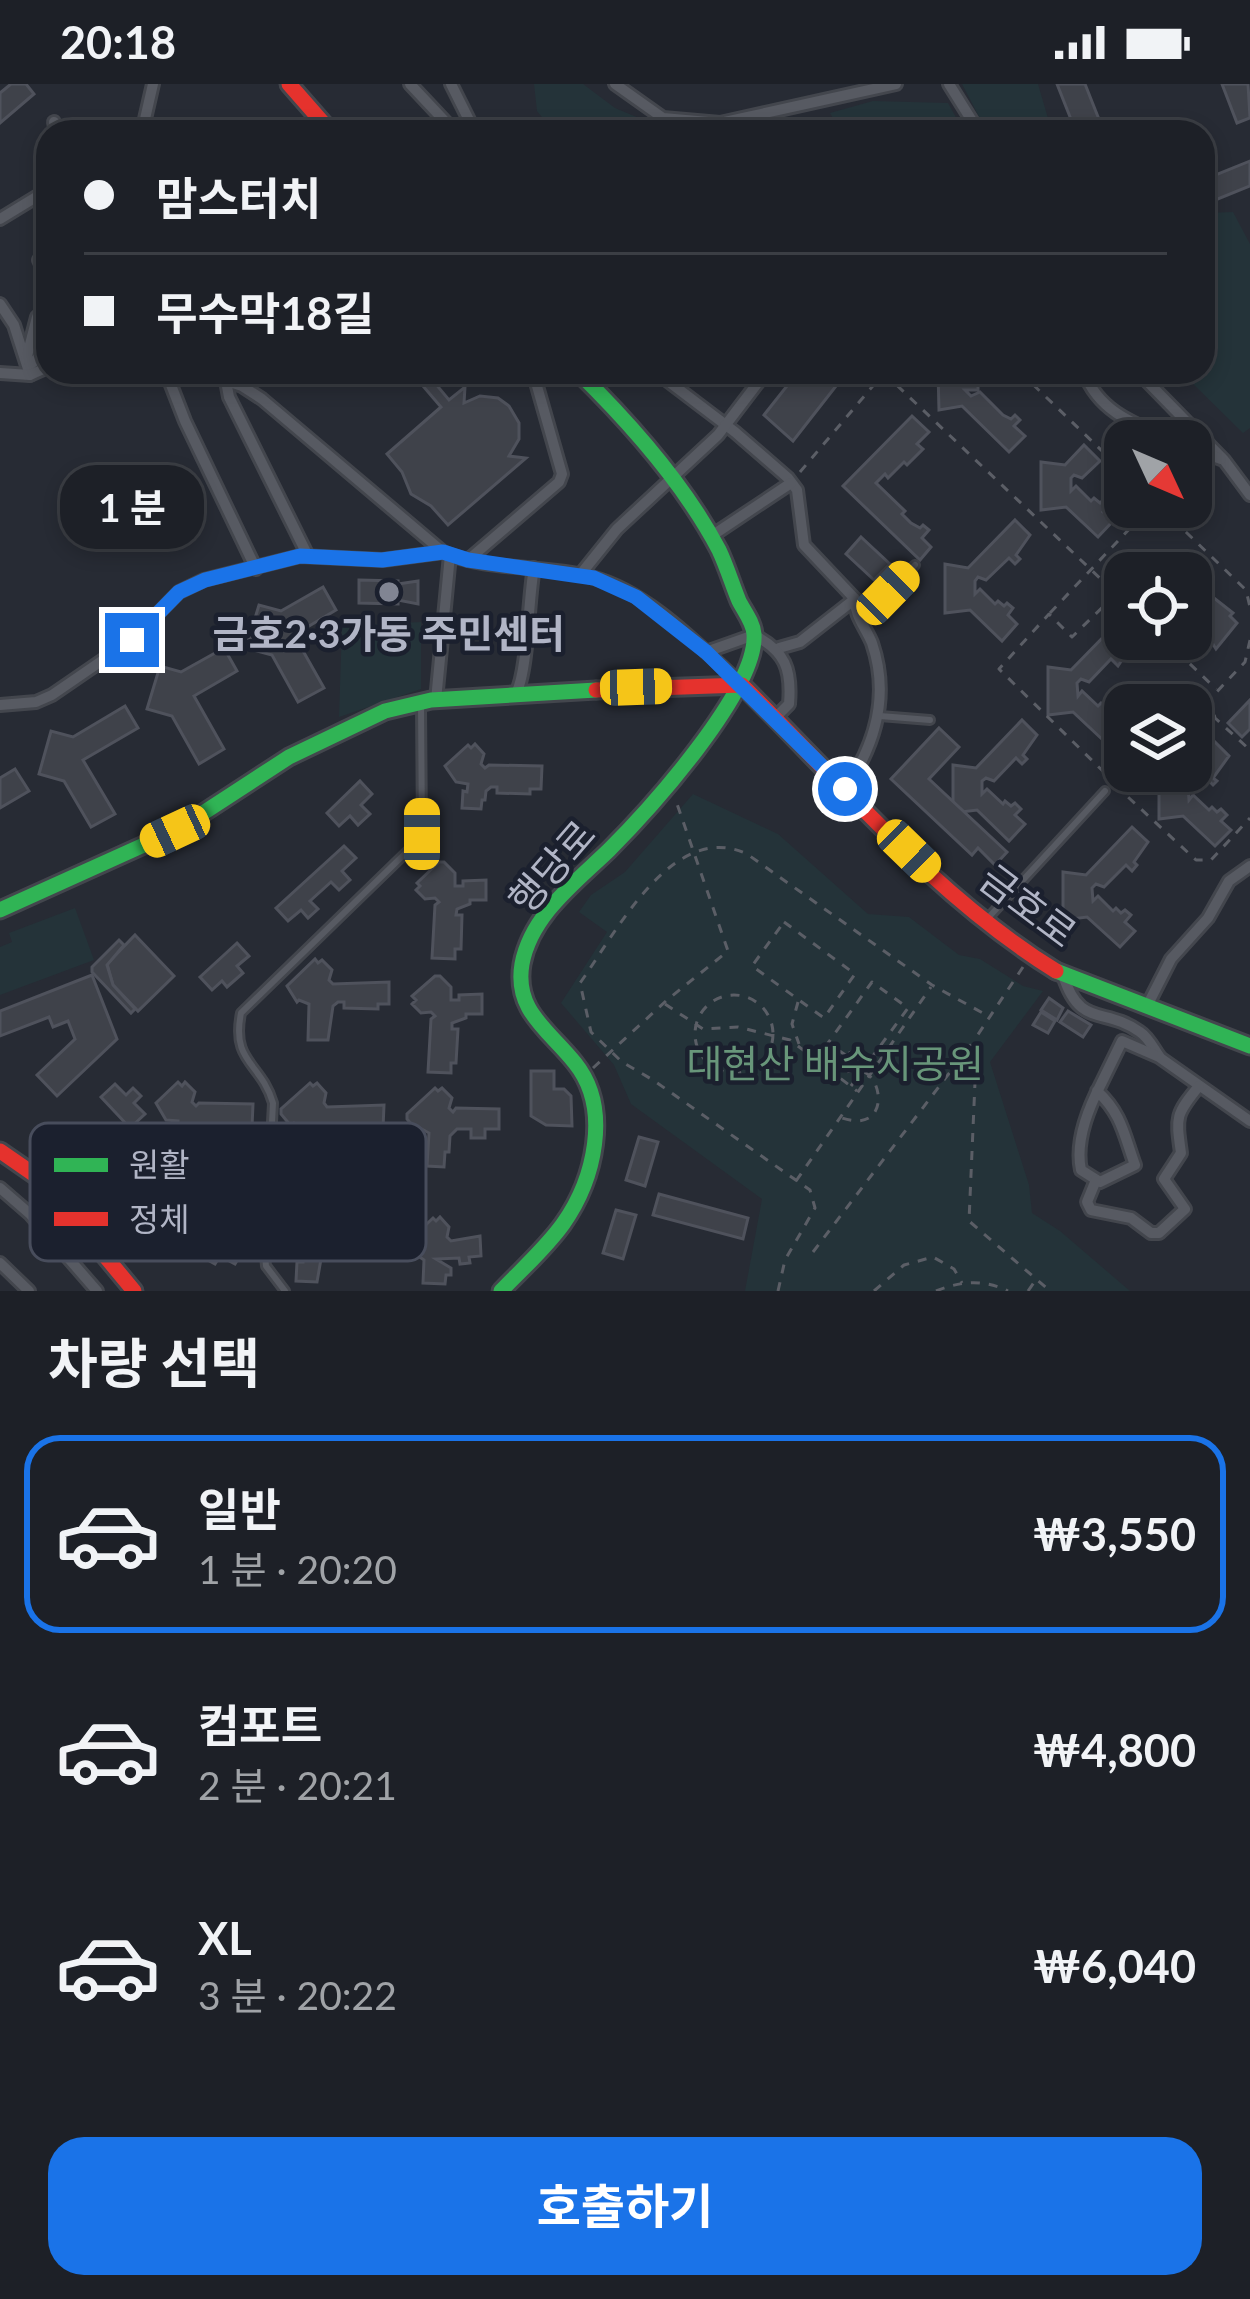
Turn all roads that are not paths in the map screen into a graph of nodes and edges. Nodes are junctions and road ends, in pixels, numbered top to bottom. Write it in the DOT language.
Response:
graph roads {
  1 [pos="153,84"];
  2 [pos="289,84"];
  3 [pos="410,84"];
  4 [pos="451,84"];
  5 [pos="607,84"];
  6 [pos="896,84"];
  7 [pos="950,84"];
  8 [pos="145,120"];
  9 [pos="321,120"];
  10 [pos="444,120"];
  11 [pos="470,120"];
  12 [pos="686,120"];
  13 [pos="734,120"];
  14 [pos="972,120"];
  15 [pos="36,196"];
  16 [pos="0,219"];
  17 [pos="0,304"];
  18 [pos="36,323"];
  19 [pos="36,359"];
  20 [pos="28,367"];
  21 [pos="36,367"];
  22 [pos="0,373"];
  23 [pos="171,384"];
  24 [pos="227,384"];
  25 [pos="232,384"];
  26 [pos="536,384"];
  27 [pos="588,384"];
  28 [pos="672,384"];
  29 [pos="757,384"];
  30 [pos="1089,384"];
  31 [pos="1150,384"];
  32 [pos="1122,420"];
  33 [pos="726,425"];
  34 [pos="1212,456"];
  35 [pos="1224,460"];
  36 [pos="670,481"];
  37 [pos="791,483"];
  38 [pos="1250,495"];
  39 [pos="710,537"];
  40 [pos="447,553"];
  41 [pos="308,556"];
  42 [pos="468,560"];
  43 [pos="915,565"];
  44 [pos="534,568"];
  45 [pos="256,569"];
  46 [pos="580,575"];
  47 [pos="855,599"];
  48 [pos="861,621"];
  49 [pos="754,635"];
  50 [pos="779,648"];
  51 [pos="706,652"];
  52 [pos="742,685"];
  53 [pos="515,694"];
  54 [pos="428,701"];
  55 [pos="0,705"];
  56 [pos="878,716"];
  57 [pos="775,718"];
  58 [pos="930,719"];
  59 [pos="845,789"];
  60 [pos="1104,791"];
  61 [pos="1250,866"];
  62 [pos="0,910"];
  63 [pos="986,920"];
  64 [pos="1063,975"];
  65 [pos="1146,1008"];
  66 [pos="1250,1046"];
  67 [pos="1159,1057"];
  68 [pos="1199,1086"];
  69 [pos="1097,1091"];
  70 [pos="1250,1121"];
  71 [pos="271,1123"];
  72 [pos="0,1151"];
  73 [pos="30,1172"];
  74 [pos="1098,1181"];
  75 [pos="0,1188"];
  76 [pos="30,1214"];
  77 [pos="71,1261"];
  78 [pos="109,1261"];
  79 [pos="266,1261"];
  80 [pos="0,1263"];
  81 [pos="29,1291"];
  82 [pos="97,1291"];
  83 [pos="134,1291"];
  84 [pos="285,1291"];
  85 [pos="502,1291"];
  1 -- 8 [label="street"];
  2 -- 9 [label="main road"];
  3 -- 10 [label="street"];
  4 -- 11 [label="street"];
  5 -- 12 [label="street"];
  6 -- 13 [label="street"];
  7 -- 14 [label="street"];
  15 -- 16 [label="street"];
  17 -- 20 [label="street"];
  18 -- 20 [label="street"];
  19 -- 20 [label="street"];
  20 -- 21 [label="street"];
  20 -- 22 [label="street"];
  23 -- 45 [label="street"];
  24 -- 41 [label="street"];
  25 -- 40 [label="street"];
  26 -- 42 [label="street"];
  27 -- 36 [label="main road"];
  28 -- 33 [label="street"];
  29 -- 33 [label="street"];
  30 -- 32 [label="street"];
  31 -- 35 [label="street"];
  33 -- 36 [label="street"];
  33 -- 37 [label="street"];
  34 -- 35 [label="street"];
  35 -- 38 [label="street"];
  36 -- 39 [label="main road"];
  36 -- 46 [label="street"];
  37 -- 39 [label="street"];
  37 -- 47 [label="street"];
  39 -- 49 [label="main road"];
  40 -- 41 [label="street"];
  40 -- 42 [label="street"];
  40 -- 54 [label="street"];
  41 -- 45 [label="street"];
  42 -- 44 [label="street"];
  43 -- 48 [label="lane"];
  44 -- 46 [label="street"];
  44 -- 53 [label="street"];
  45 -- 55 [label="street"];
  46 -- 51 [label="street"];
  47 -- 48 [label="street"];
  47 -- 50 [label="street"];
  48 -- 56 [label="street"];
  49 -- 50 [label="street"];
  49 -- 51 [label="street"];
  49 -- 52 [label="main road"];
  50 -- 57 [label="street"];
  51 -- 52 [label="street"];
  52 -- 53 [label="main road"];
  52 -- 57 [label="main road, 금호로"];
  52 -- 85 [label="main road, 행당로"];
  53 -- 54 [label="main road"];
  54 -- 62 [label="main road"];
  54 -- 71 [label="lane"];
  56 -- 58 [label="lane"];
  56 -- 59 [label="street"];
  57 -- 59 [label="main road, 금호로"];
  59 -- 63 [label="main road, 금호로"];
  60 -- 63 [label="lane"];
  61 -- 65 [label="street"];
  63 -- 64 [label="main road, 금호로"];
  64 -- 65 [label="main road, 금호로"];
  64 -- 67 [label="street"];
  65 -- 66 [label="main road, 금호로"];
  67 -- 68 [label="street"];
  67 -- 69 [label="street"];
  68 -- 70 [label="street"];
  68 -- 74 [label="street"];
  69 -- 74 [label="street"];
  69 -- 74 [label="street"];
  72 -- 73 [label="main road"];
  75 -- 76 [label="street"];
  77 -- 82 [label="street"];
  78 -- 83 [label="main road"];
  79 -- 84 [label="lane"];
  80 -- 81 [label="street"];
}
